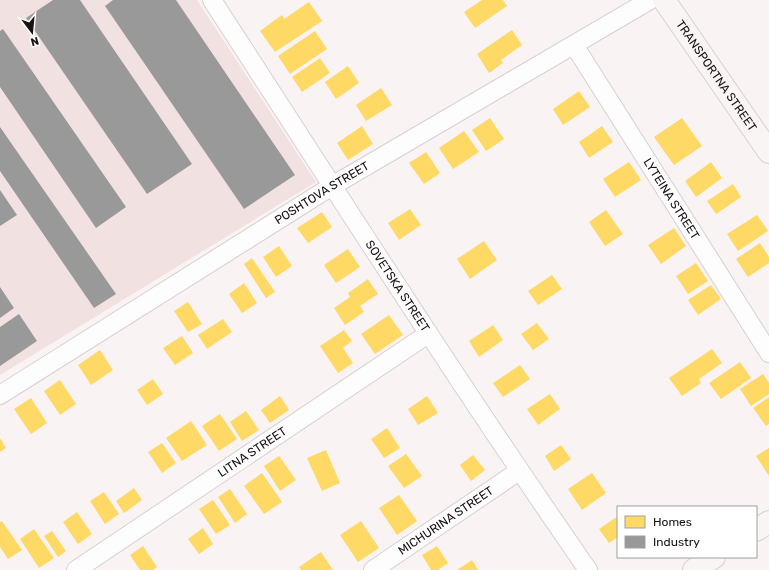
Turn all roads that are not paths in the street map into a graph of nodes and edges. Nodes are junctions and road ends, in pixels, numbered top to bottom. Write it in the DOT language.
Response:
graph roads {
  1 [pos="212,0"];
  2 [pos="650,0"];
  3 [pos="664,0"];
  4 [pos="574,45"];
  5 [pos="769,152"];
  6 [pos="332,186"];
  7 [pos="428,334"];
  8 [pos="769,353"];
  9 [pos="0,395"];
  10 [pos="519,471"];
  11 [pos="769,522"];
  12 [pos="757,529"];
  13 [pos="712,558"];
  14 [pos="76,570"];
  15 [pos="373,570"];
  16 [pos="588,570"];
  17 [pos="694,570"];
  1 -- 6 [label="street, SOVETSKA STREET"];
  2 -- 4 [label="street, POSHTOVA STREET"];
  3 -- 5 [label="street, TRANSPORTNA STREET"];
  4 -- 6 [label="street, POSHTOVA STREET"];
  4 -- 8 [label="street, LYTEINA STREET"];
  6 -- 7 [label="street, SOVETSKA STREET"];
  6 -- 9 [label="street, POSHTOVA STREET"];
  7 -- 10 [label="street, SOVETSKA STREET"];
  7 -- 14 [label="street, LITNA STREET"];
  10 -- 15 [label="street, MICHURINA STREET"];
  10 -- 16 [label="street, SOVETSKA STREET"];
  11 -- 12 [label="street"];
  13 -- 17 [label="street"];
}
